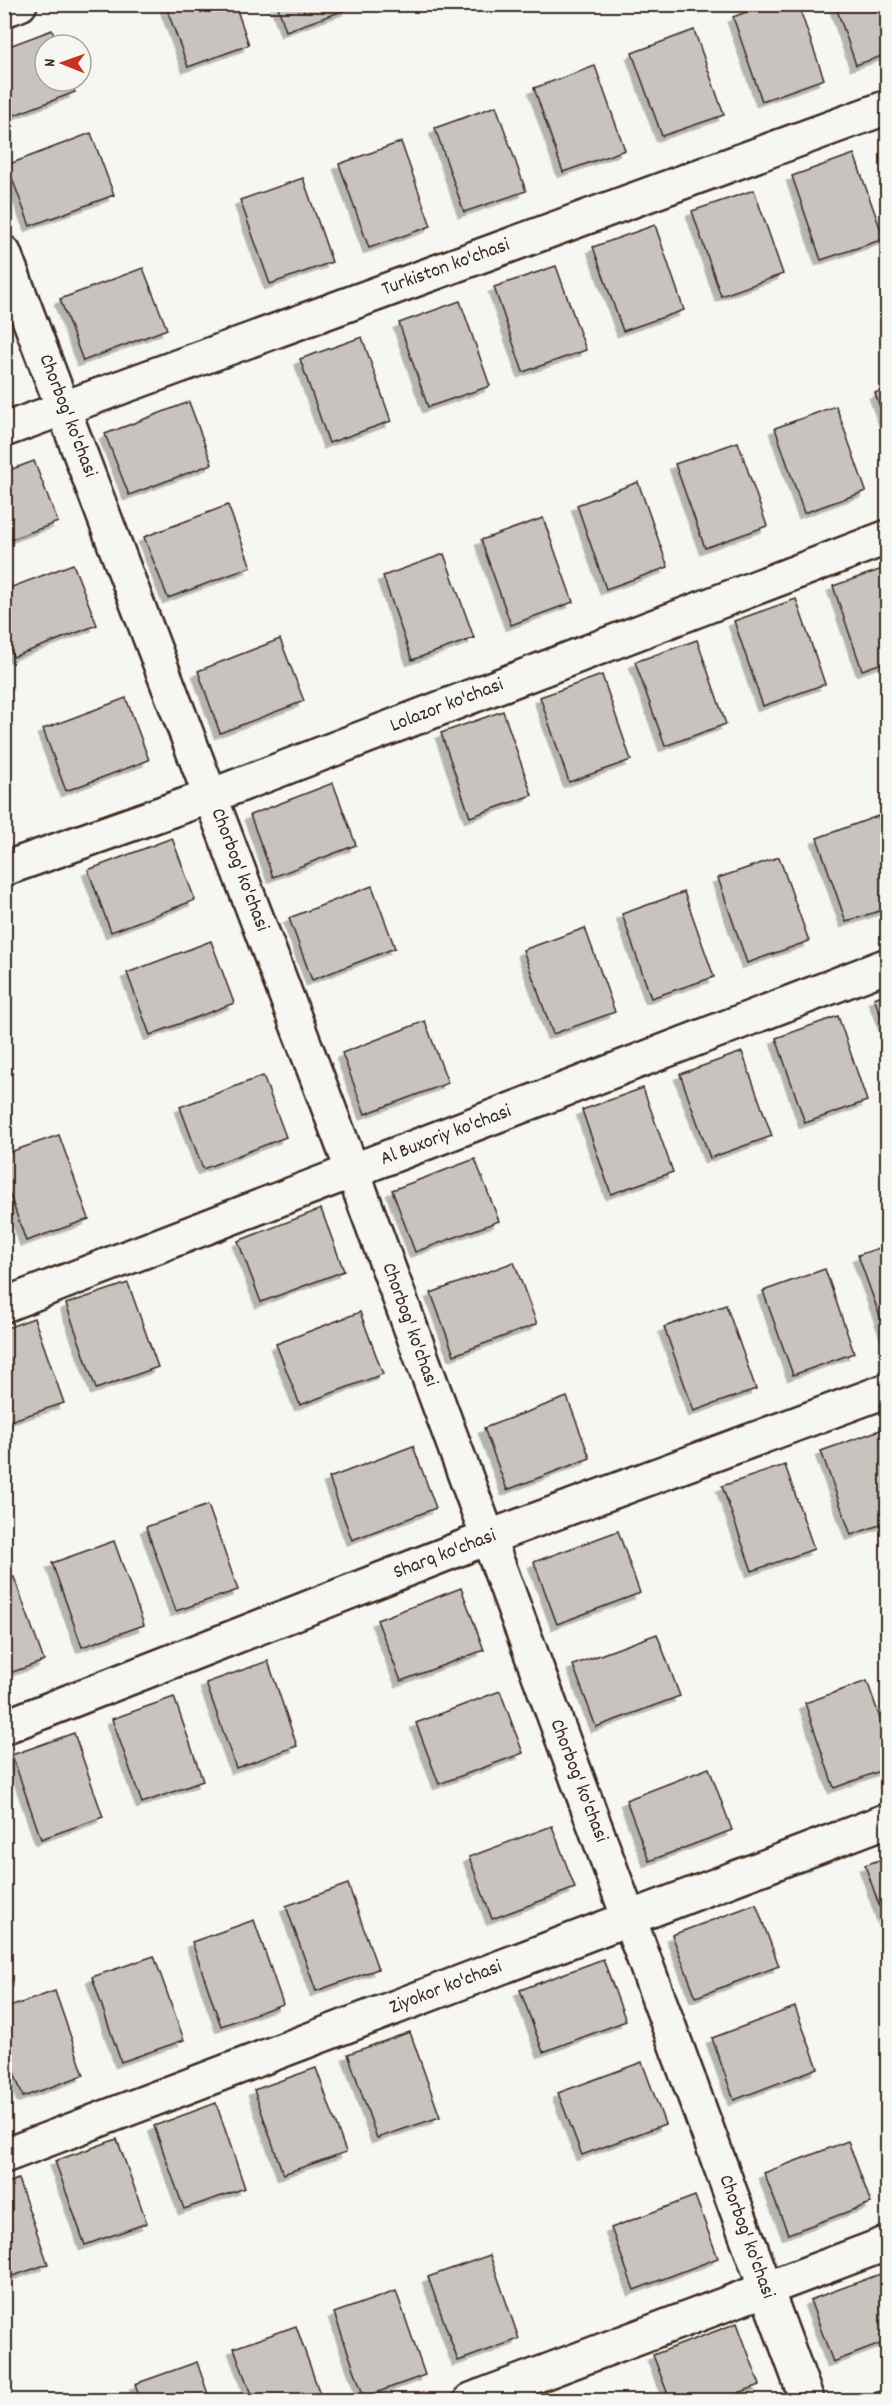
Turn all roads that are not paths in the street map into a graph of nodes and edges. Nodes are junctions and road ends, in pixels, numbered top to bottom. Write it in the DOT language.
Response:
graph roads {
  1 [pos="20,4"];
  2 [pos="4,10"];
  3 [pos="888,107"];
  4 [pos="4,253"];
  5 [pos="63,407"];
  6 [pos="4,430"];
  7 [pos="888,537"];
  8 [pos="211,796"];
  9 [pos="4,869"];
  10 [pos="888,965"];
  11 [pos="353,1172"];
  12 [pos="4,1305"];
  13 [pos="888,1390"];
  14 [pos="487,1538"];
  15 [pos="4,1727"];
  16 [pos="888,1820"];
  17 [pos="630,1918"];
  18 [pos="4,2156"];
  19 [pos="888,2243"];
  20 [pos="765,2289"];
  21 [pos="471,2400"];
  22 [pos="807,2400"];
  1 -- 2 [label="street"];
  3 -- 5 [label="street, Turkiston ko'chasi"];
  4 -- 5 [label="street, Chorbog' ko'chasi"];
  5 -- 6 [label="street, Turkiston ko'chasi"];
  5 -- 8 [label="street, Chorbog' ko'chasi"];
  7 -- 8 [label="street, Lolazor ko'chasi"];
  8 -- 9 [label="street, Lolazor ko'chasi"];
  8 -- 11 [label="street, Chorbog' ko'chasi"];
  10 -- 11 [label="street, Al Buxoriy ko'chasi"];
  11 -- 12 [label="street, Al Buxoriy ko'chasi"];
  11 -- 14 [label="street, Chorbog' ko'chasi"];
  13 -- 14 [label="street, Sharq ko'chasi"];
  14 -- 15 [label="street, Sharq ko'chasi"];
  14 -- 17 [label="street, Chorbog' ko'chasi"];
  16 -- 17 [label="street, Ziyokor ko'chasi"];
  17 -- 18 [label="street, Ziyokor ko'chasi"];
  17 -- 20 [label="street, Chorbog' ko'chasi"];
  19 -- 20 [label="street"];
  20 -- 21 [label="street"];
  20 -- 22 [label="street, Chorbog' ko'chasi"];
}
